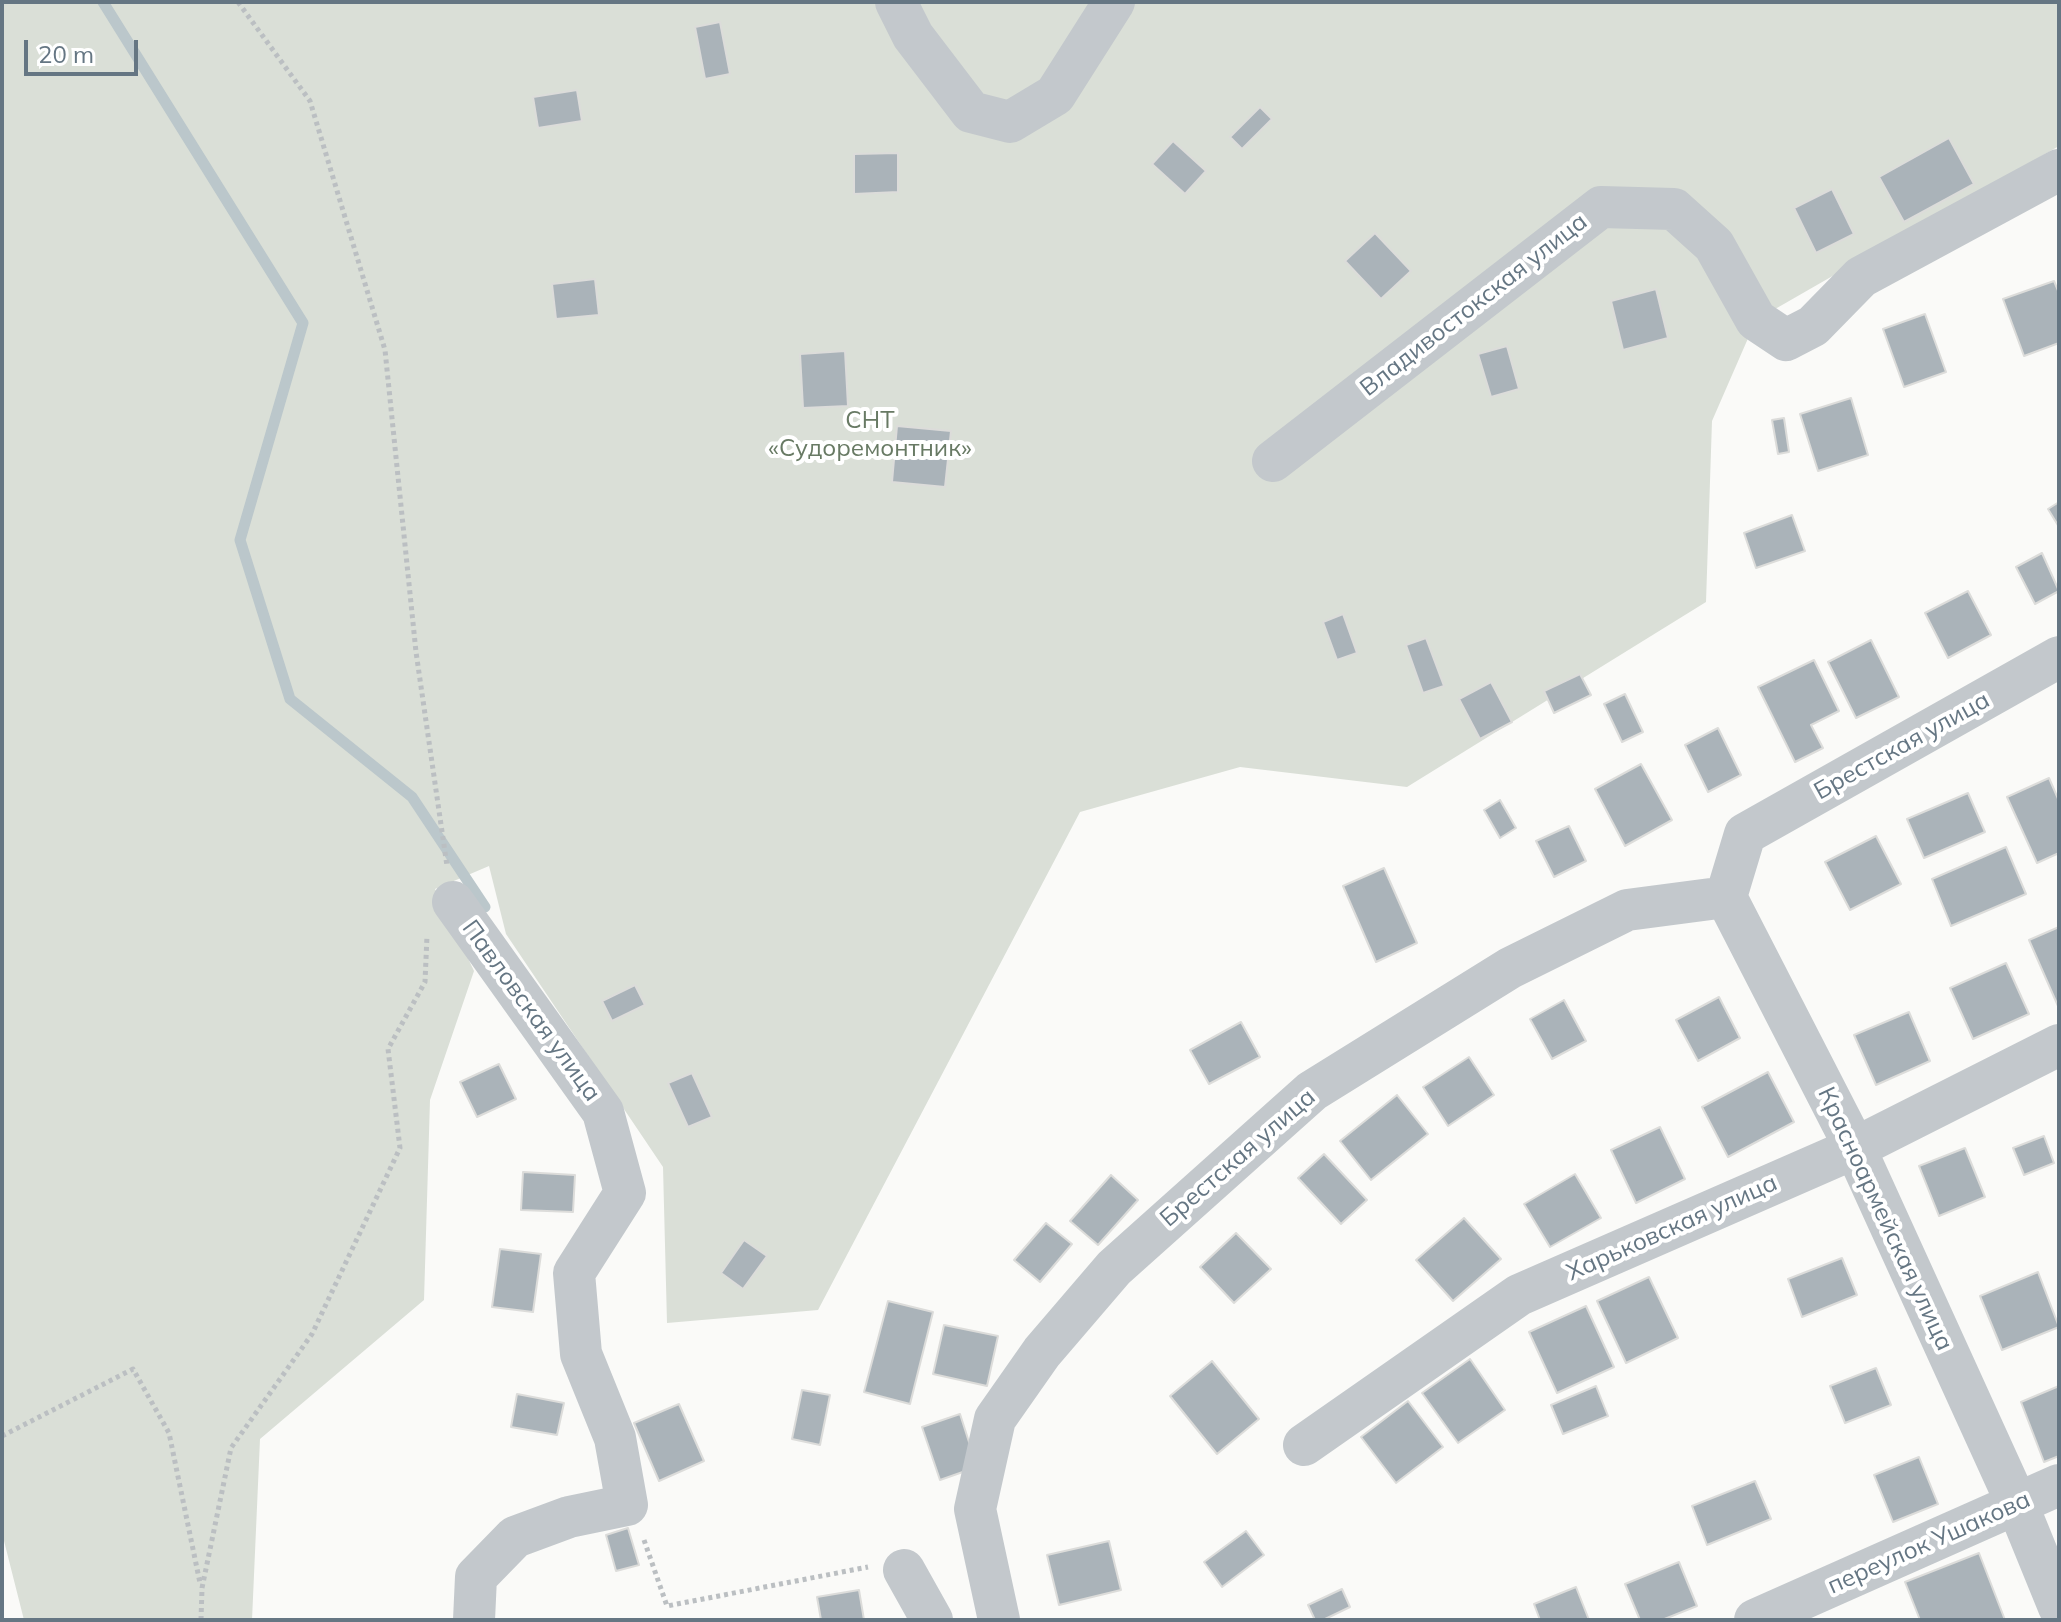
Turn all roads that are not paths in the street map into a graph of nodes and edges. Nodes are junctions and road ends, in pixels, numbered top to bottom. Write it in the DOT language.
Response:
graph roads {
  1 [pos="896,2"];
  2 [pos="1114,2"];
  3 [pos="2059,170"];
  4 [pos="1273,461"];
  5 [pos="2059,657"];
  6 [pos="1726,897"];
  7 [pos="453,902"];
  8 [pos="2059,1045"];
  9 [pos="1855,1148"];
  10 [pos="1304,1445"];
  11 [pos="2059,1485"];
  12 [pos="2017,1504"];
  13 [pos="904,1570"];
  14 [pos="2059,1607"];
  15 [pos="474,1620"];
  16 [pos="932,1620"];
  17 [pos="999,1620"];
  18 [pos="1755,1620"];
  1 -- 2 [label="street"];
  3 -- 4 [label="street, Владивостокская улица"];
  5 -- 6 [label="street, Брестская улица"];
  6 -- 9 [label="street, Красноармейская улица"];
  6 -- 17 [label="street, Брестская улица"];
  7 -- 15 [label="street, Павловская улица"];
  8 -- 9 [label="street, Харьковская улица"];
  9 -- 10 [label="street, Харьковская улица"];
  9 -- 12 [label="street, Красноармейская улица"];
  11 -- 12 [label="street, переулок Ушакова"];
  12 -- 14 [label="street, Красноармейская улица"];
  12 -- 18 [label="street, переулок Ушакова"];
  13 -- 16 [label="street"];
}
